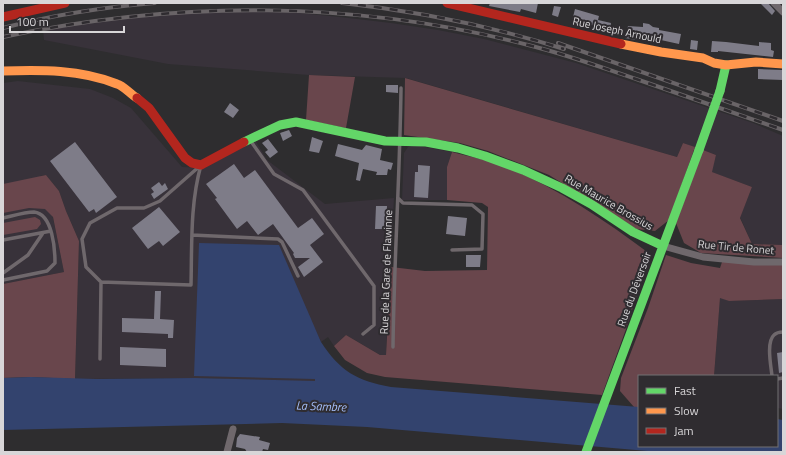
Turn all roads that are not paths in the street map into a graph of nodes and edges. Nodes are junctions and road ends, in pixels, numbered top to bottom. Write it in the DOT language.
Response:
graph roads {
  1 [pos="65,3"];
  2 [pos="448,3"];
  3 [pos="774,3"];
  4 [pos="783,12"];
  5 [pos="3,17"];
  6 [pos="783,64"];
  7 [pos="726,66"];
  8 [pos="3,71"];
  9 [pos="401,88"];
  10 [pos="249,139"];
  11 [pos="400,142"];
  12 [pos="201,165"];
  13 [pos="398,198"];
  14 [pos="3,218"];
  15 [pos="51,231"];
  16 [pos="43,233"];
  17 [pos="192,235"];
  18 [pos="3,240"];
  19 [pos="663,246"];
  20 [pos="452,250"];
  21 [pos="783,262"];
  22 [pos="3,273"];
  23 [pos="298,276"];
  24 [pos="3,280"];
  25 [pos="101,282"];
  26 [pos="783,332"];
  27 [pos="363,334"];
  28 [pos="393,347"];
  29 [pos="100,359"];
  30 [pos="772,375"];
  31 [pos="233,429"];
  32 [pos="228,452"];
  33 [pos="586,452"];
  1 -- 5 [label="street"];
  2 -- 7 [label="street, Rue Joseph Arnould"];
  3 -- 4 [label="street"];
  6 -- 7 [label="street, Rue Joseph Arnould"];
  7 -- 19 [label="street, Rue du Déversoir, bridge"];
  8 -- 12 [label="street"];
  9 -- 11 [label="lane, Rue de la Gare de Flawinne"];
  10 -- 11 [label="street, Rue Maurice Brossius"];
  10 -- 12 [label="street, Rue Maurice Brossius"];
  10 -- 27 [label="lane"];
  11 -- 13 [label="lane, Rue de la Gare de Flawinne"];
  11 -- 19 [label="street, Rue Maurice Brossius"];
  12 -- 17 [label="lane"];
  12 -- 25 [label="lane, Rue Maurice Brossius"];
  13 -- 20 [label="lane, Rue de la Gare de Flawinne"];
  13 -- 28 [label="lane, Rue de la Gare de Flawinne"];
  14 -- 15 [label="lane"];
  15 -- 16 [label="lane"];
  15 -- 24 [label="lane"];
  16 -- 18 [label="lane"];
  16 -- 22 [label="lane"];
  17 -- 23 [label="lane"];
  17 -- 25 [label="lane"];
  19 -- 21 [label="street, Rue Tir de Ronet"];
  19 -- 33 [label="street, Rue du Déversoir"];
  25 -- 29 [label="lane"];
  26 -- 30 [label="lane"];
  31 -- 32 [label="street"];
}
